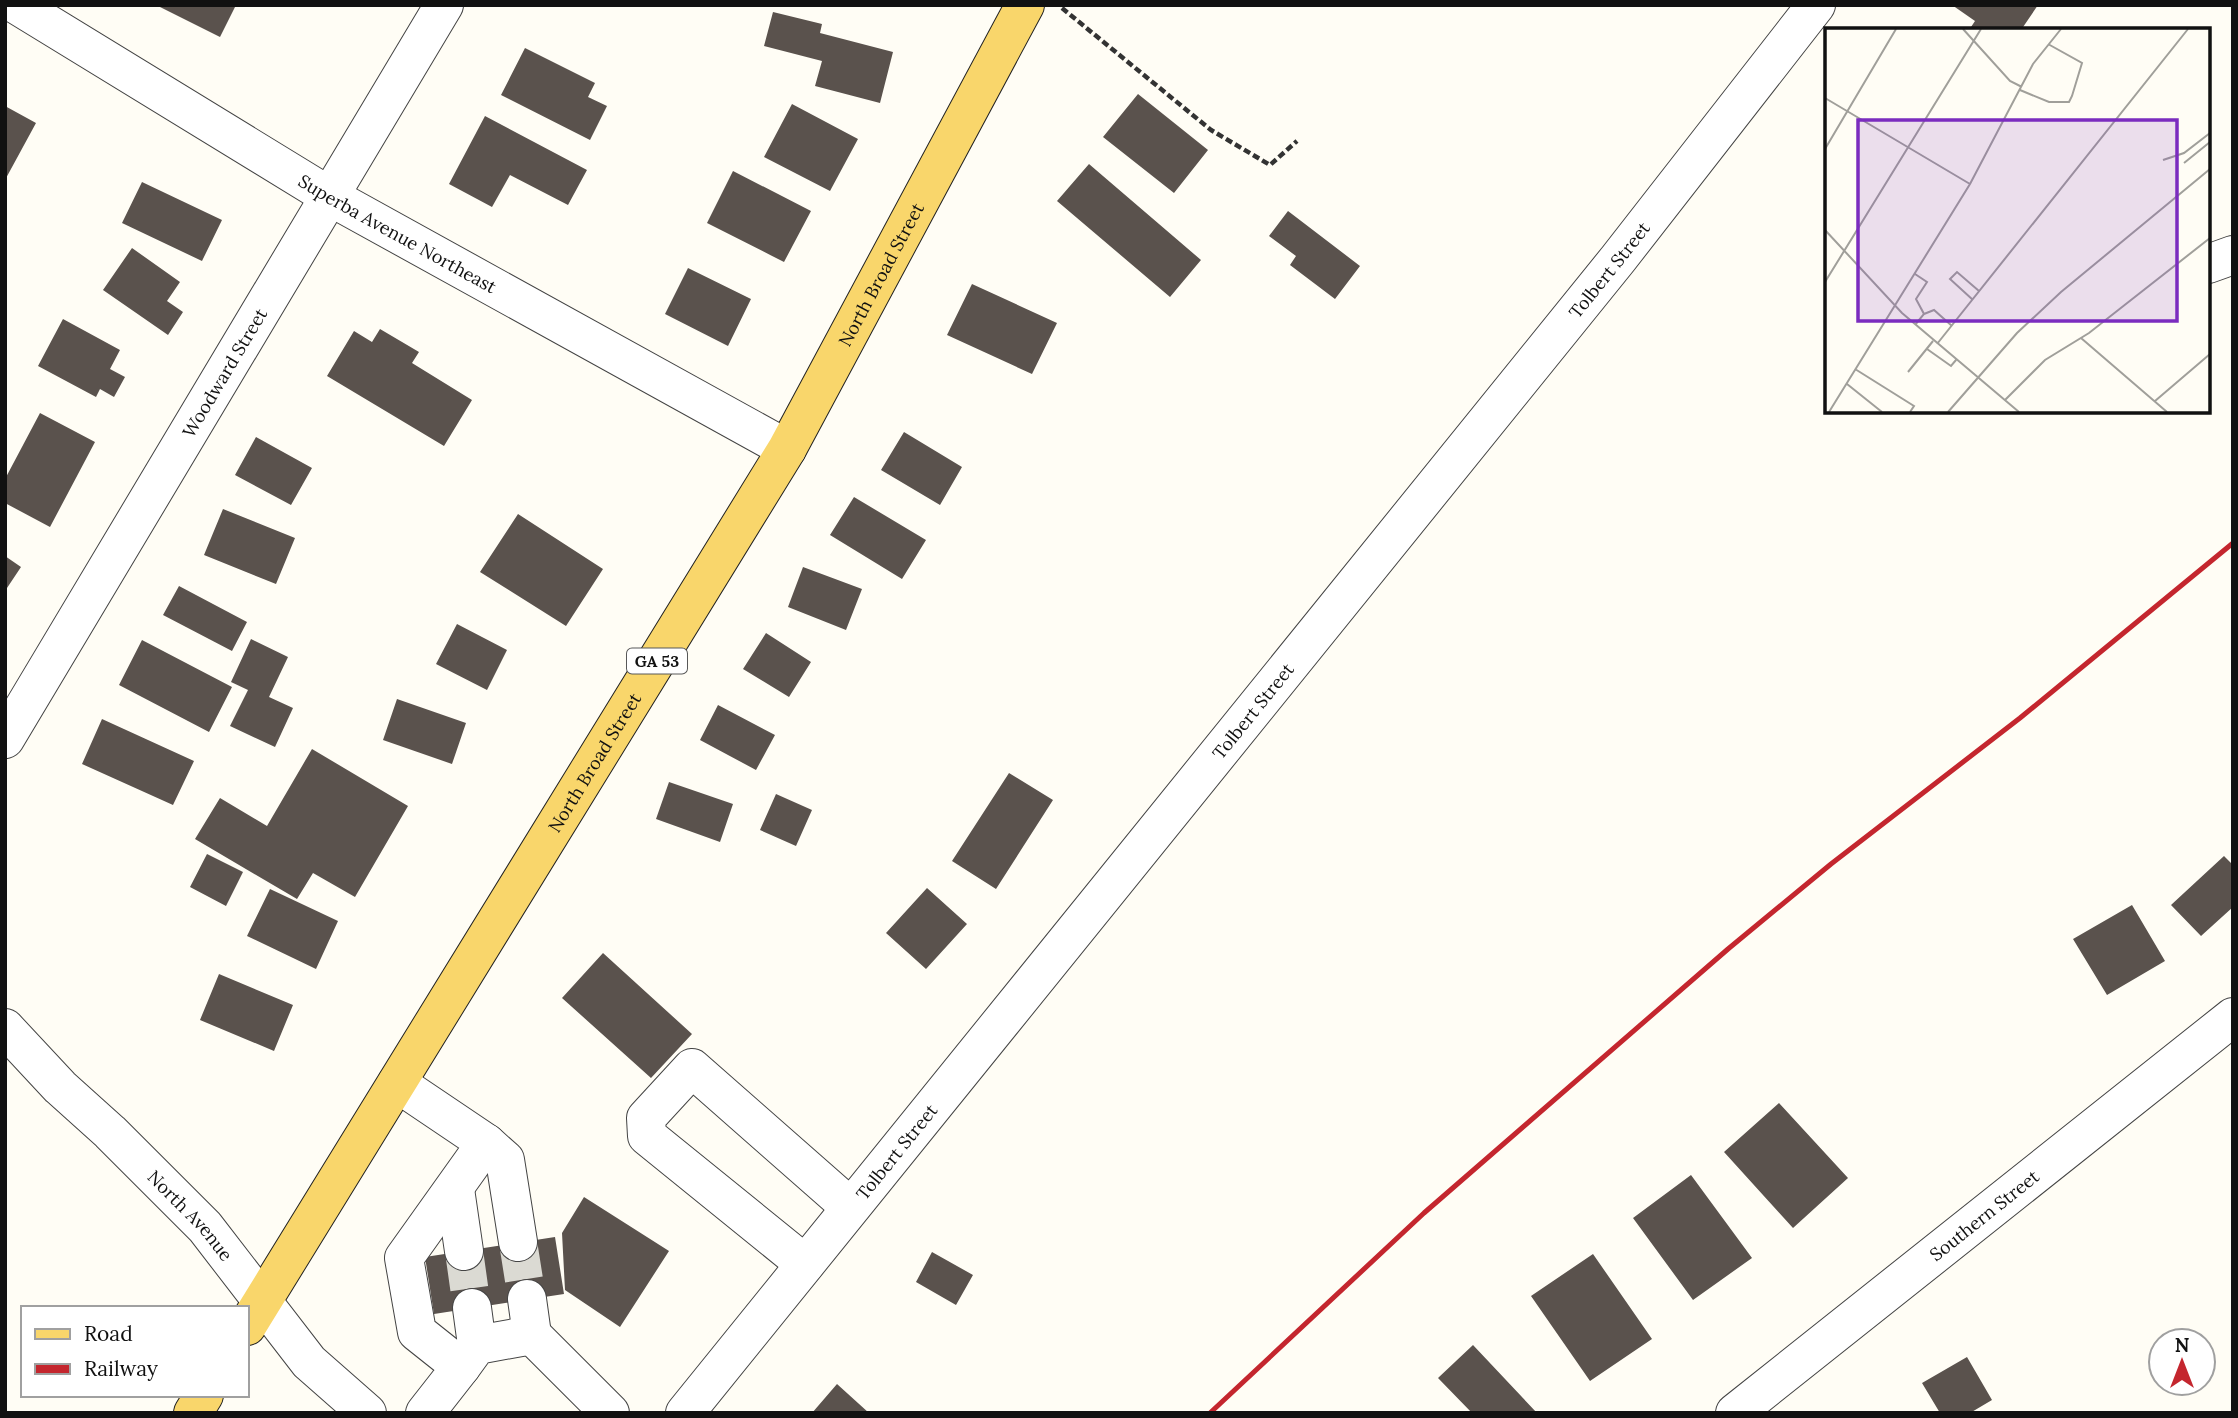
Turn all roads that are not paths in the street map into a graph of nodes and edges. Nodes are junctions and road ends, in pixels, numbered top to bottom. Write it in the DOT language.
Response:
graph roads {
  1 [pos="17,5"];
  2 [pos="444,5"];
  3 [pos="1025,5"];
  4 [pos="1816,5"];
  5 [pos="329,196"];
  6 [pos="2233,255"];
  7 [pos="2210,263"];
  8 [pos="787,449"];
  9 [pos="5,739"];
  10 [pos="2233,1017"];
  11 [pos="5,1028"];
  12 [pos="397,1083"];
  13 [pos="486,1143"];
  14 [pos="455,1189"];
  15 [pos="850,1208"];
  16 [pos="518,1242"];
  17 [pos="464,1251"];
  18 [pos="805,1264"];
  19 [pos="255,1314"];
  20 [pos="470,1340"];
  21 [pos="203,1397"];
  22 [pos="193,1413"];
  23 [pos="367,1413"];
  24 [pos="425,1413"];
  25 [pos="610,1413"];
  26 [pos="685,1413"];
  27 [pos="1735,1413"];
  1 -- 5 [label="street, Superba Avenue Northeast"];
  2 -- 5 [label="street, Woodward Street"];
  3 -- 8 [label="main road, North Broad Street / GA 53"];
  4 -- 15 [label="street, Tolbert Street"];
  5 -- 8 [label="street, Superba Avenue Northeast"];
  5 -- 9 [label="street, Woodward Street"];
  6 -- 7 [label="street"];
  8 -- 12 [label="main road, North Broad Street / GA 53"];
  10 -- 27 [label="street, Southern Street"];
  11 -- 19 [label="street, North Avenue"];
  12 -- 13 [label="street"];
  12 -- 19 [label="main road, North Broad Street / GA 53"];
  13 -- 14 [label="street"];
  13 -- 16 [label="street"];
  14 -- 17 [label="street"];
  14 -- 20 [label="street"];
  15 -- 18 [label="street, Tolbert Street"];
  15 -- 18 [label="street"];
  18 -- 26 [label="street, Tolbert Street"];
  19 -- 23 [label="street, North Avenue"];
  20 -- 24 [label="street"];
  20 -- 25 [label="street"];
  21 -- 22 [label="main road"];
}
